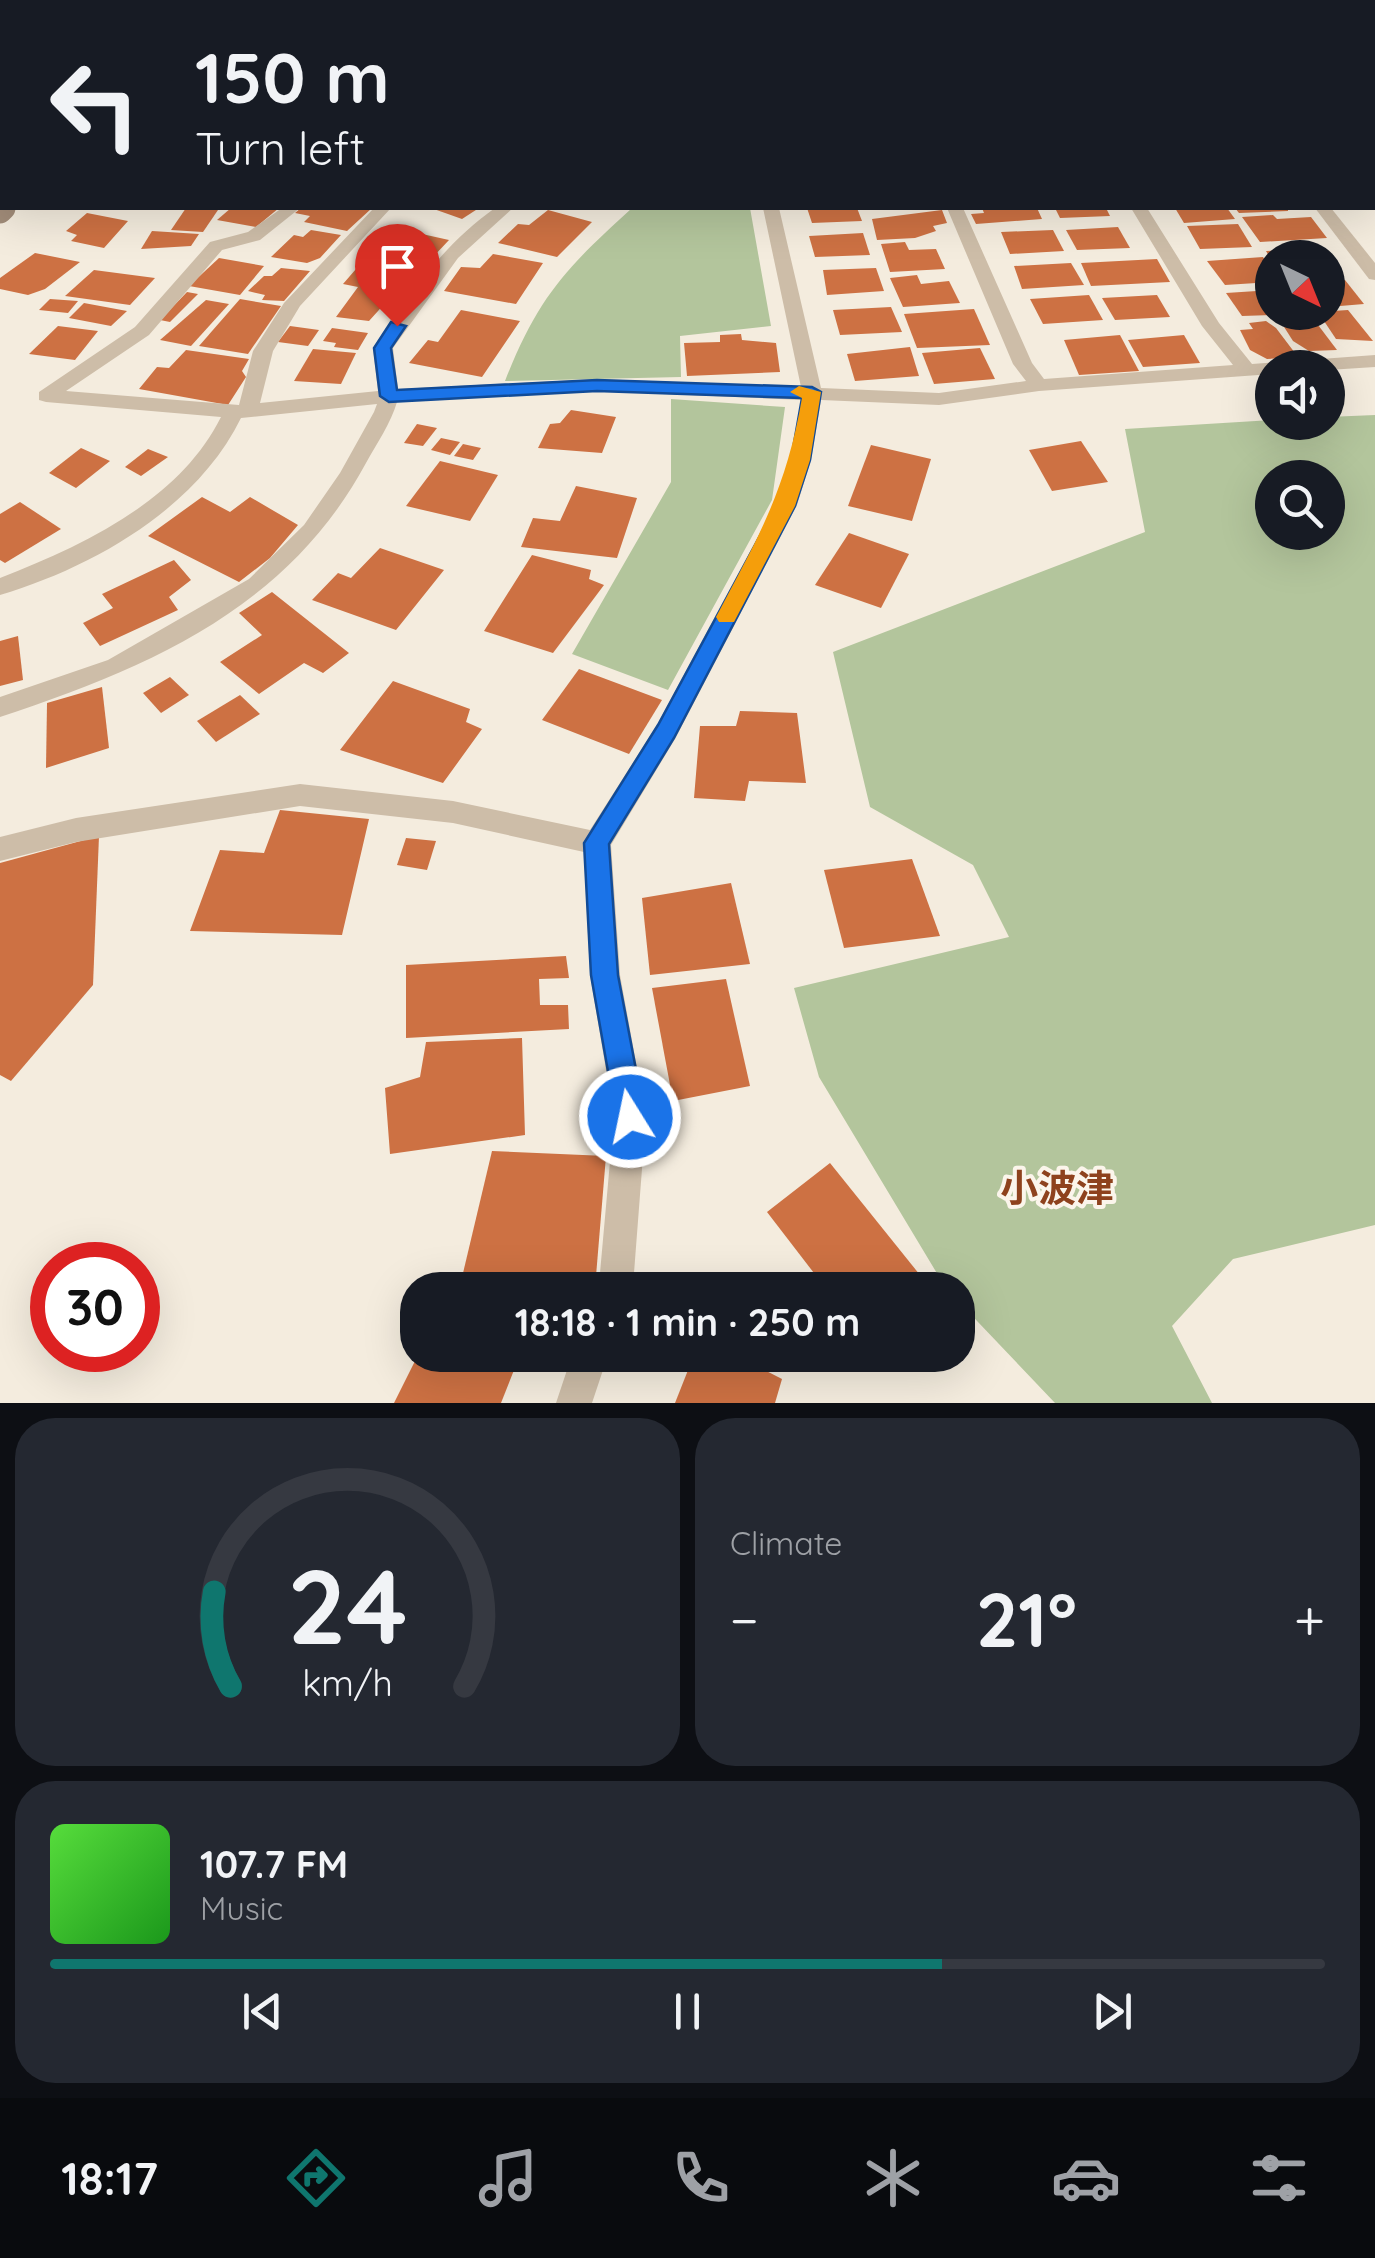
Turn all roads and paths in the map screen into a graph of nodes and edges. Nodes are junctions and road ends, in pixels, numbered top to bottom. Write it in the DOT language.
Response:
graph roads {
  1 [pos="651,0"];
  2 [pos="663,0"];
  3 [pos="289,210"];
  4 [pos="381,210"];
  5 [pos="501,210"];
  6 [pos="771,210"];
  7 [pos="956,210"];
  8 [pos="1140,210"];
  9 [pos="1325,210"];
  10 [pos="1368,258"];
  11 [pos="1375,274"];
  12 [pos="1375,360"];
  13 [pos="1246,369"];
  14 [pos="1038,385"];
  15 [pos="812,392"];
  16 [pos="389,396"];
  17 [pos="241,411"];
  18 [pos="0,587"];
  19 [pos="0,707"];
  20 [pos="597,843"];
  21 [pos="0,849"];
  22 [pos="618,1272"];
  23 [pos="584,1372"];
  24 [pos="574,1403"];
  1 -- 2 [label="street"];
  3 -- 17 [label="street"];
  4 -- 17 [label="street"];
  5 -- 16 [label="street"];
  6 -- 15 [label="street"];
  7 -- 14 [label="street"];
  8 -- 13 [label="street"];
  9 -- 10 [label="street"];
  10 -- 11 [label="street"];
  12 -- 13 [label="street"];
  13 -- 14 [label="street"];
  14 -- 15 [label="street"];
  15 -- 16 [label="street"];
  15 -- 20 [label="street"];
  16 -- 17 [label="street"];
  16 -- 19 [label="street"];
  17 -- 18 [label="street"];
  20 -- 21 [label="street"];
  20 -- 22 [label="street"];
  23 -- 24 [label="street"];
}
